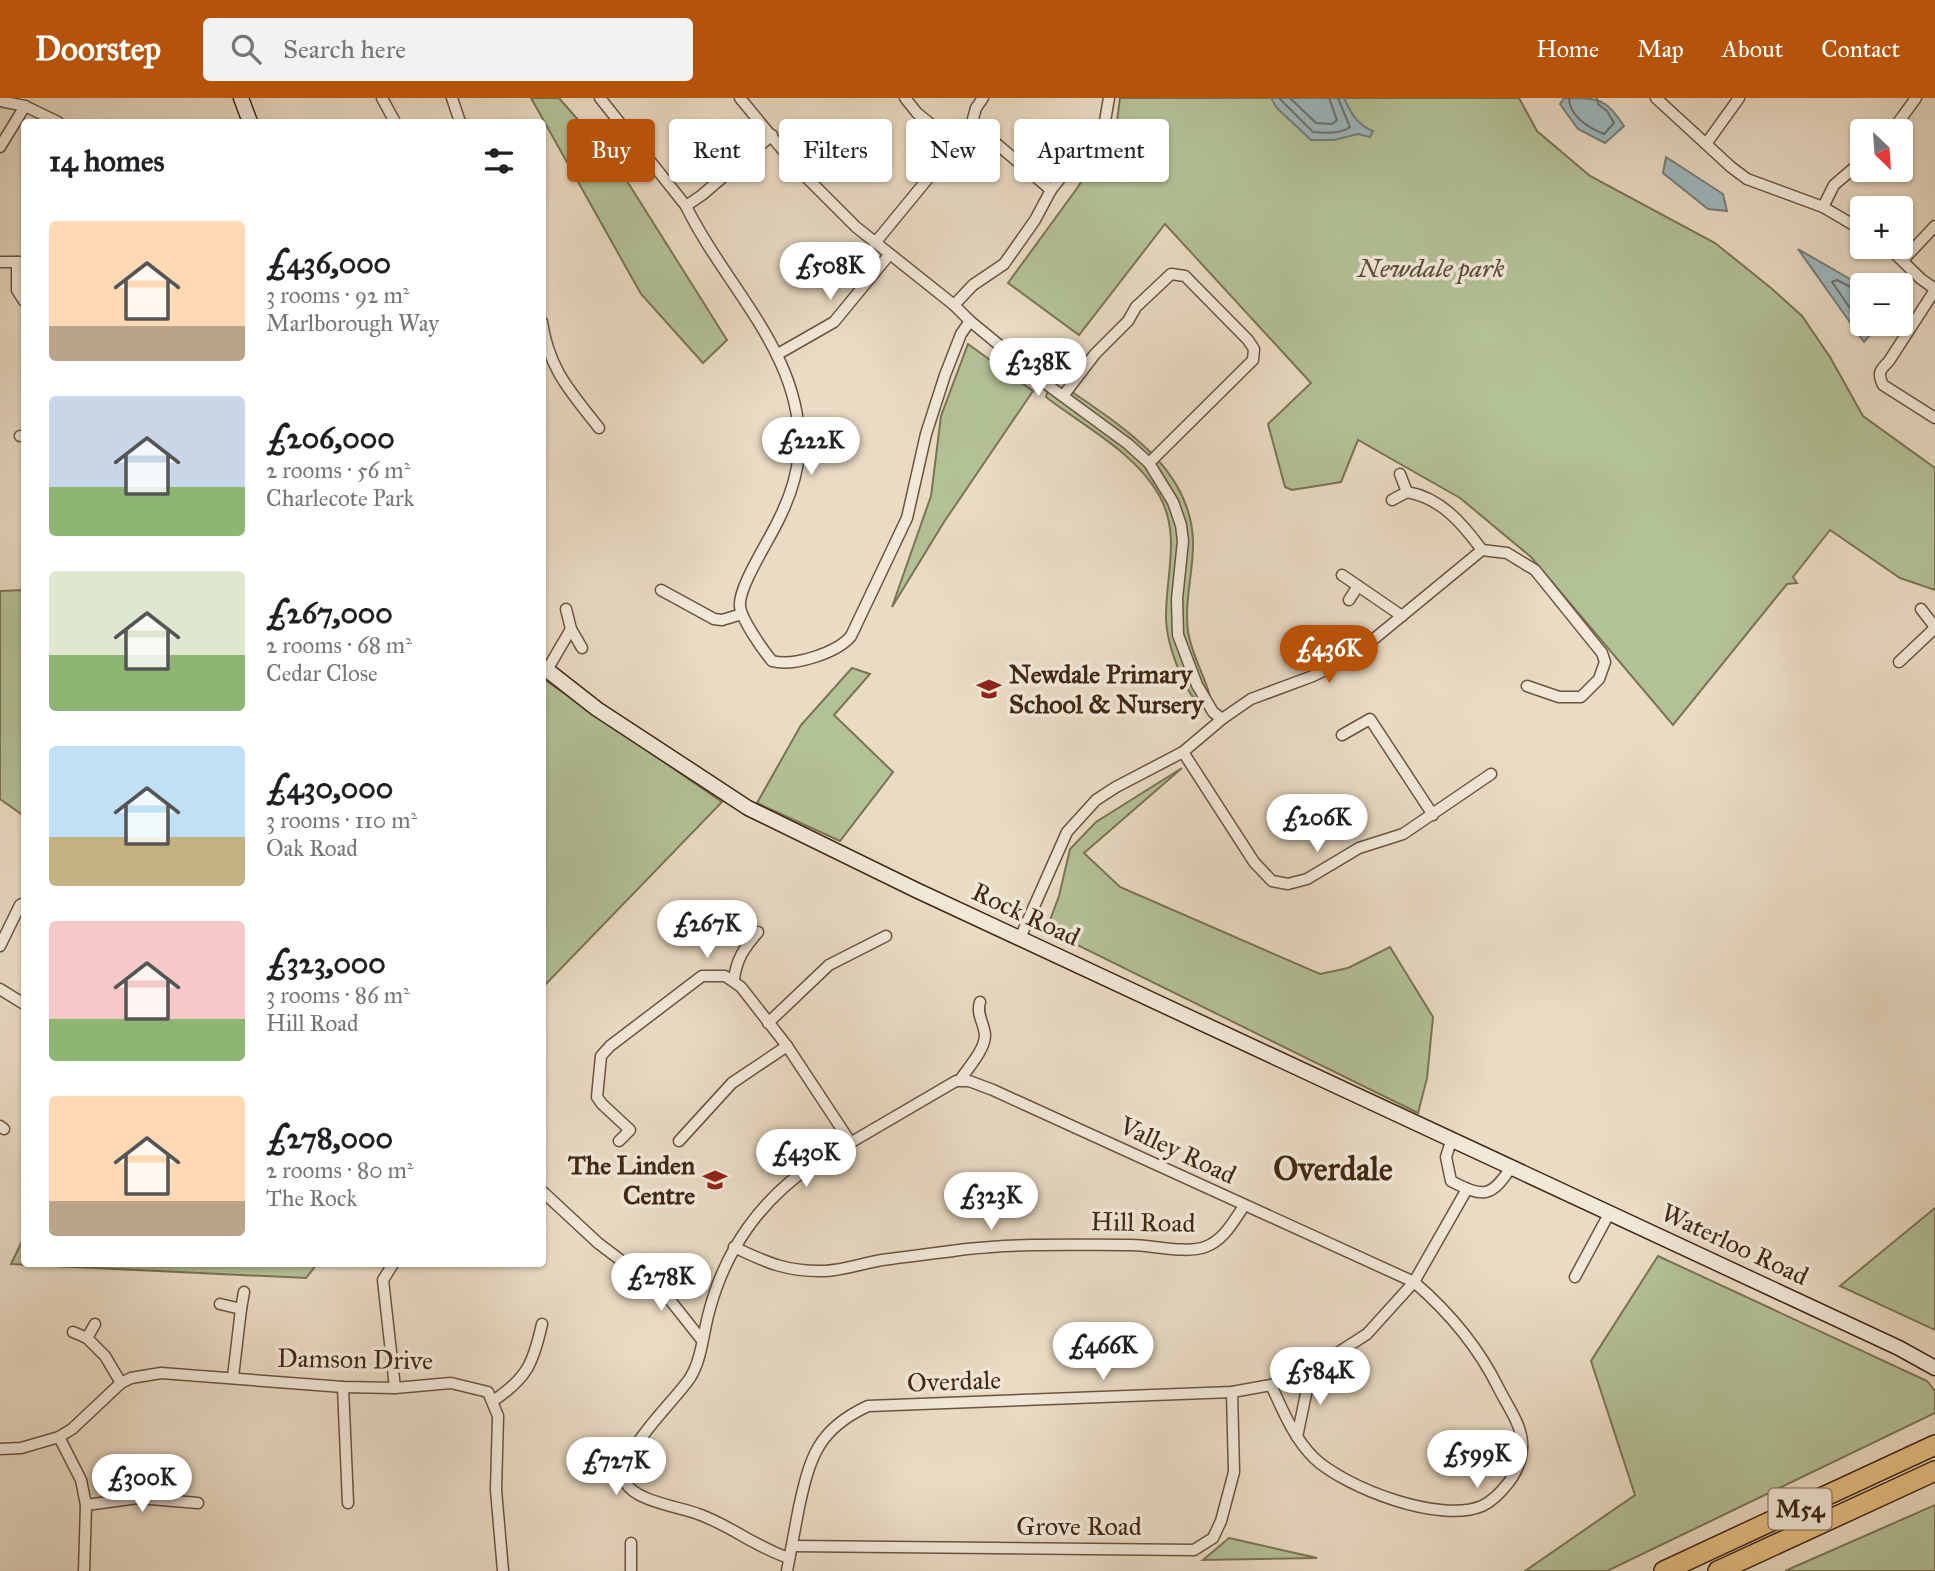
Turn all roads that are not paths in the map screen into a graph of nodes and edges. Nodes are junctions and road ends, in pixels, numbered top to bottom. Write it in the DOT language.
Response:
graph roads {
  1 [pos="241,98"];
  2 [pos="383,98"];
  3 [pos="452,98"];
  4 [pos="600,98"];
  5 [pos="740,98"];
  6 [pos="905,98"];
  7 [pos="983,98"];
  8 [pos="1109,98"];
  9 [pos="1656,98"];
  10 [pos="1739,98"];
  11 [pos="1916,98"];
  12 [pos="0,101"];
  13 [pos="26,106"];
  14 [pos="52,119"];
  15 [pos="249,119"];
  16 [pos="393,119"];
  17 [pos="459,119"];
  18 [pos="924,119"];
  19 [pos="973,119"];
  20 [pos="1901,119"];
  21 [pos="772,135"];
  22 [pos="1706,144"];
  23 [pos="0,147"];
  24 [pos="1000,147"];
  25 [pos="1850,171"];
  26 [pos="923,182"];
  27 [pos="1051,190"];
  28 [pos="686,206"];
  29 [pos="1823,207"];
  30 [pos="1850,223"];
  31 [pos="1935,226"];
  32 [pos="874,243"];
  33 [pos="888,255"];
  34 [pos="1903,260"];
  35 [pos="0,262"];
  36 [pos="21,262"];
  37 [pos="1935,289"];
  38 [pos="21,296"];
  39 [pos="954,304"];
  40 [pos="970,321"];
  41 [pos="546,342"];
  42 [pos="778,354"];
  43 [pos="1063,396"];
  44 [pos="1935,418"];
  45 [pos="599,428"];
  46 [pos="1149,463"];
  47 [pos="1400,474"];
  48 [pos="1407,492"];
  49 [pos="1392,500"];
  50 [pos="1482,550"];
  51 [pos="1342,575"];
  52 [pos="1358,586"];
  53 [pos="661,590"];
  54 [pos="1349,600"];
  55 [pos="566,609"];
  56 [pos="1922,609"];
  57 [pos="742,614"];
  58 [pos="1402,616"];
  59 [pos="1935,627"];
  60 [pos="571,629"];
  61 [pos="582,648"];
  62 [pos="1899,662"];
  63 [pos="546,666"];
  64 [pos="546,669"];
  65 [pos="1527,687"];
  66 [pos="1222,719"];
  67 [pos="1342,736"];
  68 [pos="1183,752"];
  69 [pos="1491,774"];
  70 [pos="1433,815"];
  71 [pos="21,904"];
  72 [pos="758,932"];
  73 [pos="886,936"];
  74 [pos="1020,938"];
  75 [pos="0,946"];
  76 [pos="734,980"];
  77 [pos="0,989"];
  78 [pos="21,1002"];
  79 [pos="980,1002"];
  80 [pos="768,1023"];
  81 [pos="787,1046"];
  82 [pos="960,1080"];
  83 [pos="1452,1138"];
  84 [pos="619,1141"];
  85 [pos="679,1141"];
  86 [pos="851,1143"];
  87 [pos="1512,1166"];
  88 [pos="1467,1189"];
  89 [pos="546,1195"];
  90 [pos="1244,1206"];
  91 [pos="1610,1212"];
  92 [pos="734,1247"];
  93 [pos="391,1267"];
  94 [pos="1575,1277"];
  95 [pos="1414,1282"];
  96 [pos="244,1292"];
  97 [pos="220,1304"];
  98 [pos="241,1309"];
  99 [pos="96,1324"];
  100 [pos="542,1324"];
  101 [pos="73,1332"];
  102 [pos="87,1338"];
  103 [pos="701,1339"];
  104 [pos="1935,1368"];
  105 [pos="1311,1370"];
  106 [pos="233,1377"];
  107 [pos="121,1383"];
  108 [pos="1272,1385"];
  109 [pos="343,1387"];
  110 [pos="395,1388"];
  111 [pos="1232,1392"];
  112 [pos="492,1401"];
  113 [pos="60,1437"];
  114 [pos="1297,1437"];
  115 [pos="1935,1445"];
  116 [pos="0,1449"];
  117 [pos="1935,1471"];
  118 [pos="198,1503"];
  119 [pos="348,1503"];
  120 [pos="86,1505"];
  121 [pos="631,1543"];
  122 [pos="790,1552"];
  123 [pos="84,1571"];
  124 [pos="503,1571"];
  125 [pos="631,1571"];
  126 [pos="787,1571"];
  127 [pos="1664,1571"];
  128 [pos="1718,1571"];
  1 -- 15 [label="street"];
  2 -- 16 [label="street"];
  3 -- 17 [label="street"];
  4 -- 28 [label="street"];
  5 -- 21 [label="street"];
  6 -- 18 [label="street"];
  7 -- 19 [label="street"];
  8 -- 27 [label="street"];
  9 -- 22 [label="street"];
  10 -- 22 [label="street"];
  11 -- 20 [label="street"];
  12 -- 13 [label="street"];
  13 -- 14 [label="street"];
  13 -- 23 [label="street"];
  21 -- 28 [label="street"];
  21 -- 32 [label="street"];
  22 -- 29 [label="street"];
  24 -- 27 [label="street"];
  25 -- 29 [label="street"];
  26 -- 32 [label="street"];
  27 -- 39 [label="street"];
  28 -- 42 [label="street"];
  29 -- 30 [label="street"];
  31 -- 34 [label="street"];
  32 -- 33 [label="street"];
  33 -- 39 [label="street"];
  33 -- 42 [label="street"];
  34 -- 37 [label="street"];
  35 -- 36 [label="street"];
  36 -- 38 [label="street"];
  37 -- 44 [label="street"];
  39 -- 40 [label="street"];
  40 -- 43 [label="street"];
  40 -- 57 [label="street"];
  41 -- 45 [label="street"];
  42 -- 57 [label="street"];
  43 -- 46 [label="street"];
  43 -- 46 [label="street"];
  46 -- 66 [label="street"];
  47 -- 48 [label="street"];
  48 -- 49 [label="street"];
  48 -- 50 [label="street"];
  50 -- 58 [label="street"];
  50 -- 65 [label="street"];
  51 -- 52 [label="street"];
  52 -- 54 [label="street"];
  52 -- 58 [label="street"];
  53 -- 57 [label="street"];
  55 -- 60 [label="street"];
  56 -- 59 [label="street"];
  58 -- 66 [label="street"];
  59 -- 62 [label="street"];
  60 -- 61 [label="street"];
  60 -- 63 [label="street"];
  64 -- 74 [label="street, Rock Road"];
  66 -- 68 [label="street"];
  67 -- 70 [label="street"];
  68 -- 70 [label="street"];
  68 -- 74 [label="street"];
  69 -- 70 [label="street"];
  71 -- 75 [label="street"];
  72 -- 76 [label="street"];
  73 -- 80 [label="street"];
  74 -- 83 [label="street, Rock Road"];
  76 -- 80 [label="street"];
  76 -- 84 [label="street"];
  77 -- 78 [label="street"];
  79 -- 82 [label="street"];
  80 -- 81 [label="street"];
  81 -- 85 [label="street"];
  81 -- 86 [label="street"];
  82 -- 86 [label="street"];
  82 -- 90 [label="street, Valley Road"];
  83 -- 87 [label="street, Rock Road"];
  83 -- 88 [label="street"];
  86 -- 92 [label="street"];
  87 -- 88 [label="street"];
  87 -- 91 [label="street, Waterloo Road"];
  88 -- 95 [label="street, Overdale"];
  89 -- 103 [label="street"];
  90 -- 92 [label="street, Hill Road"];
  90 -- 95 [label="street, Valley Road"];
  91 -- 94 [label="street"];
  91 -- 104 [label="street, Waterloo Road"];
  92 -- 103 [label="street"];
  93 -- 110 [label="street"];
  95 -- 105 [label="street, Overdale"];
  95 -- 114 [label="street"];
  96 -- 98 [label="street"];
  97 -- 98 [label="street"];
  98 -- 106 [label="street"];
  99 -- 102 [label="street"];
  100 -- 112 [label="street"];
  101 -- 102 [label="street"];
  102 -- 107 [label="street"];
  103 -- 122 [label="street"];
  105 -- 108 [label="street, Overdale"];
  105 -- 114 [label="street"];
  106 -- 107 [label="street, Damson Drive"];
  106 -- 109 [label="street, Damson Drive"];
  107 -- 113 [label="street, Damson Drive"];
  108 -- 111 [label="street, Overdale"];
  108 -- 114 [label="street"];
  109 -- 110 [label="street, Damson Drive"];
  109 -- 119 [label="street"];
  110 -- 112 [label="street, Damson Drive"];
  111 -- 122 [label="street, Overdale"];
  111 -- 122 [label="street, Grove Road"];
  112 -- 124 [label="street"];
  113 -- 116 [label="street, Damson Drive"];
  113 -- 120 [label="street"];
  115 -- 127 [label="highway, M54"];
  117 -- 128 [label="highway, M54"];
  118 -- 120 [label="street"];
  120 -- 123 [label="street"];
  121 -- 125 [label="street"];
  122 -- 126 [label="street, Overdale"];
}
